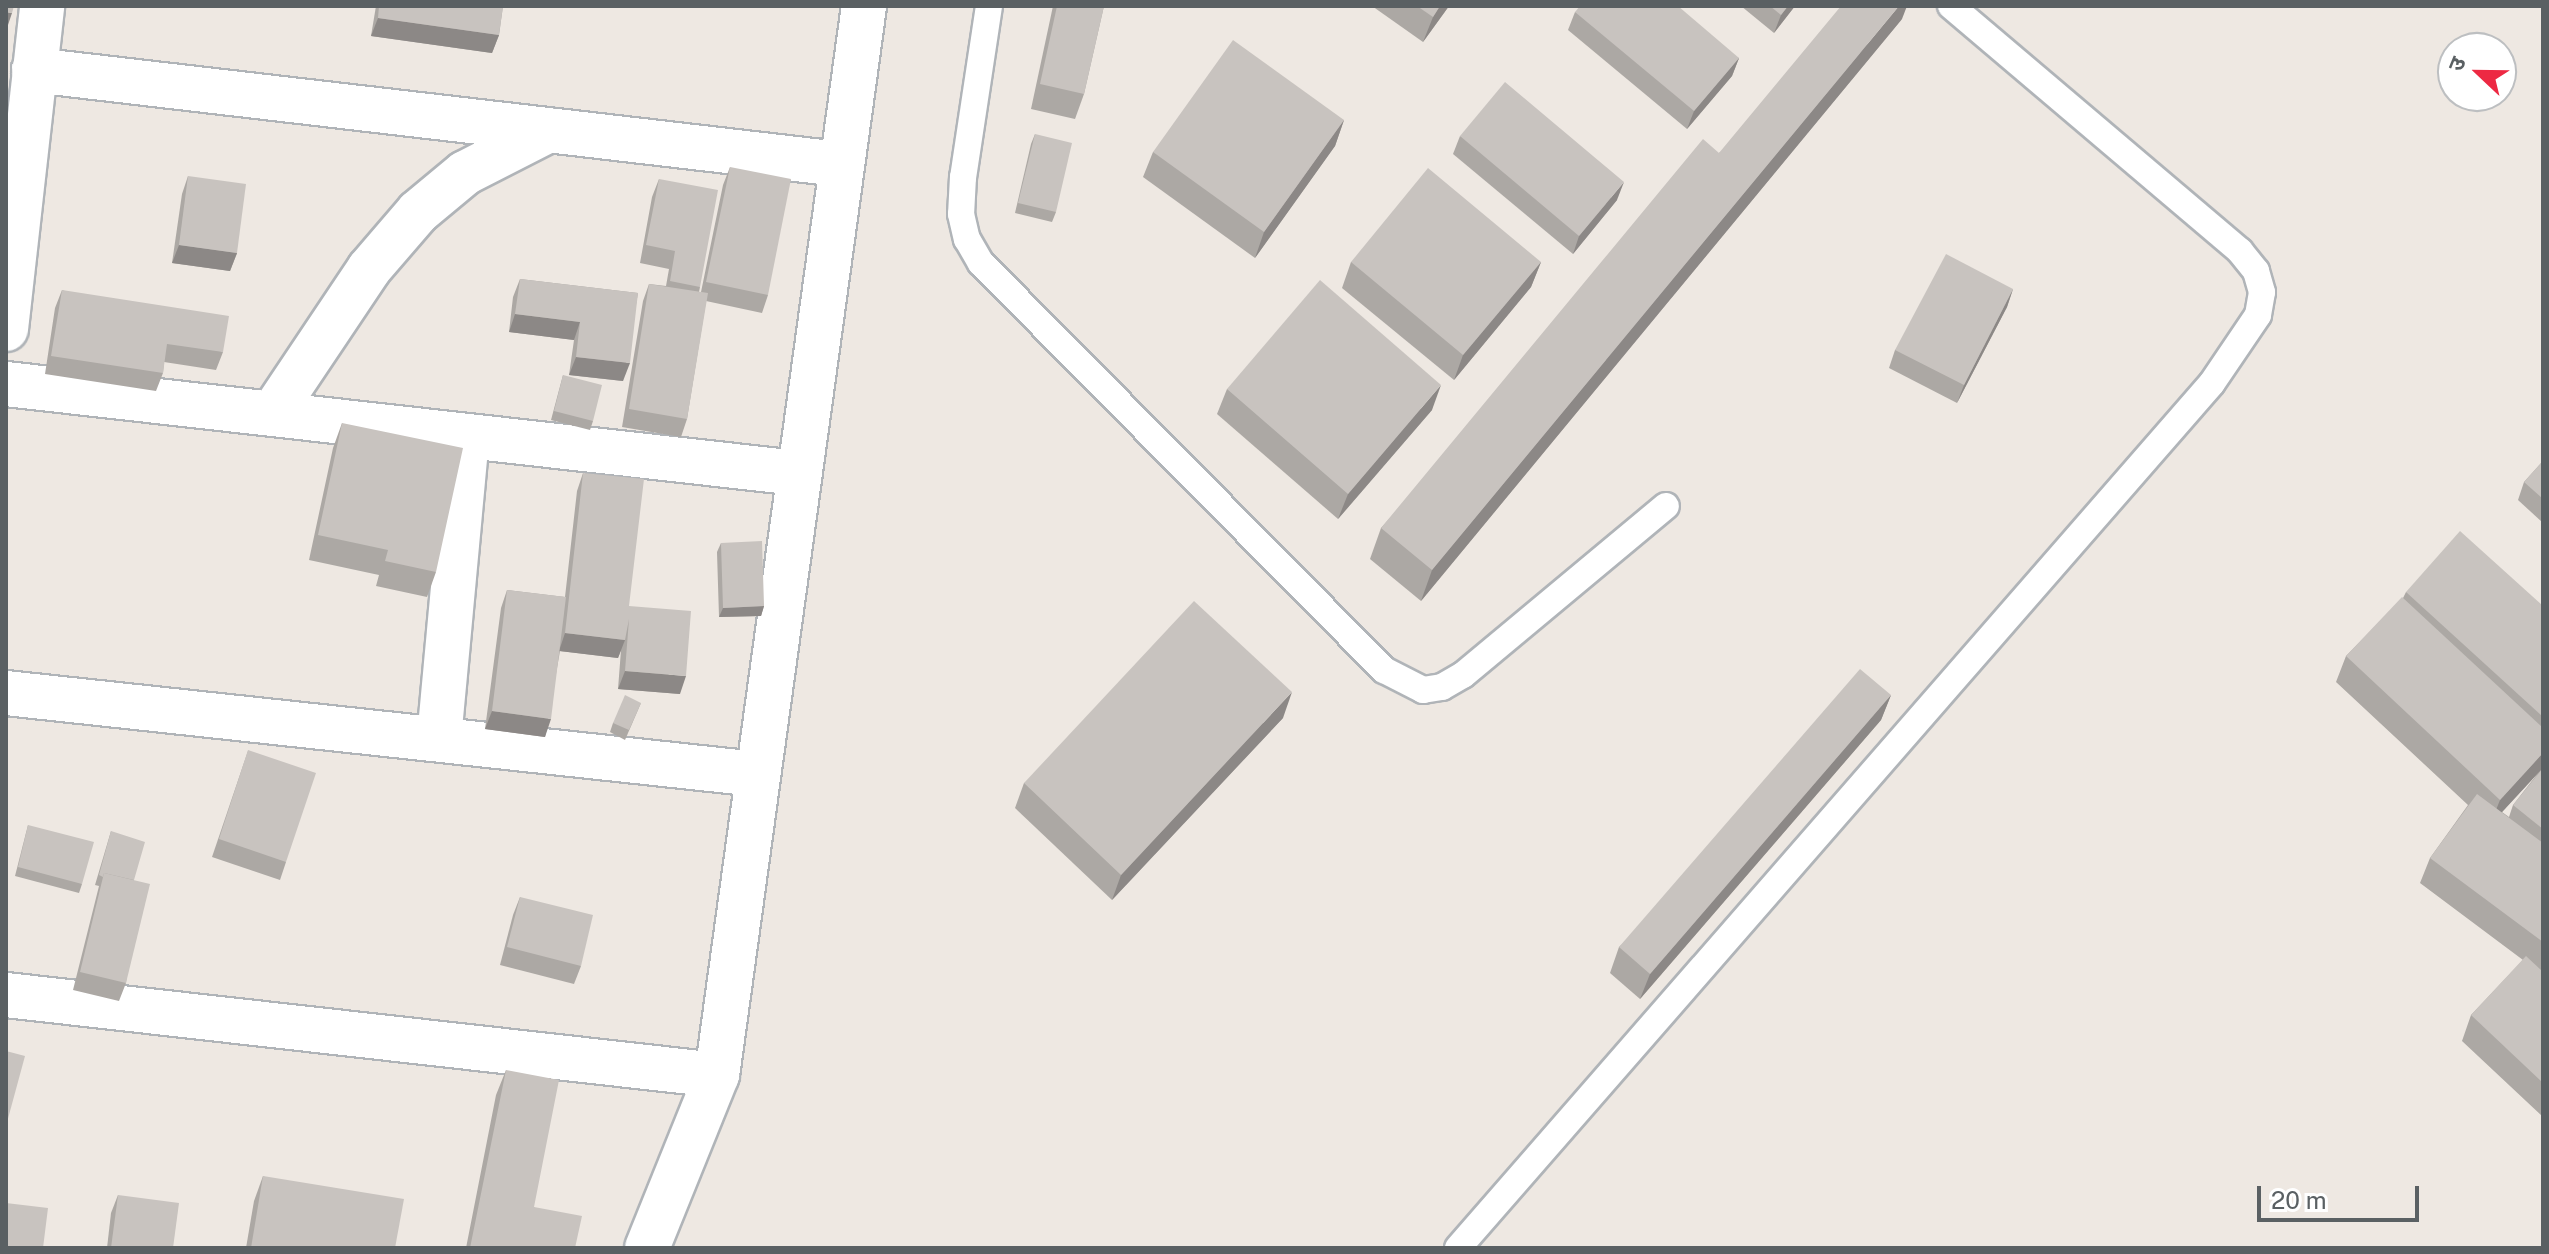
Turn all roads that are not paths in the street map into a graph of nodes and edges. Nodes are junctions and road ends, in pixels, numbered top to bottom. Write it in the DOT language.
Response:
graph roads {
  1 [pos="42,6"];
  2 [pos="864,6"];
  3 [pos="989,6"];
  4 [pos="1951,6"];
  5 [pos="34,70"];
  6 [pos="549,130"];
  7 [pos="839,164"];
  8 [pos="6,329"];
  9 [pos="6,384"];
  10 [pos="272,414"];
  11 [pos="467,436"];
  12 [pos="797,473"];
  13 [pos="1666,506"];
  14 [pos="6,693"];
  15 [pos="439,739"];
  16 [pos="757,774"];
  17 [pos="6,995"];
  18 [pos="717,1075"];
  19 [pos="647,1248"];
  20 [pos="1458,1248"];
  1 -- 5 [label="street"];
  2 -- 7 [label="street"];
  3 -- 13 [label="lane"];
  4 -- 20 [label="lane"];
  5 -- 6 [label="street"];
  5 -- 8 [label="street"];
  6 -- 7 [label="street"];
  6 -- 10 [label="street"];
  7 -- 12 [label="street"];
  9 -- 10 [label="street"];
  10 -- 11 [label="street"];
  11 -- 12 [label="street"];
  11 -- 15 [label="street"];
  12 -- 16 [label="street"];
  14 -- 15 [label="street"];
  15 -- 16 [label="street"];
  16 -- 18 [label="street"];
  17 -- 18 [label="street"];
  18 -- 19 [label="street"];
}
